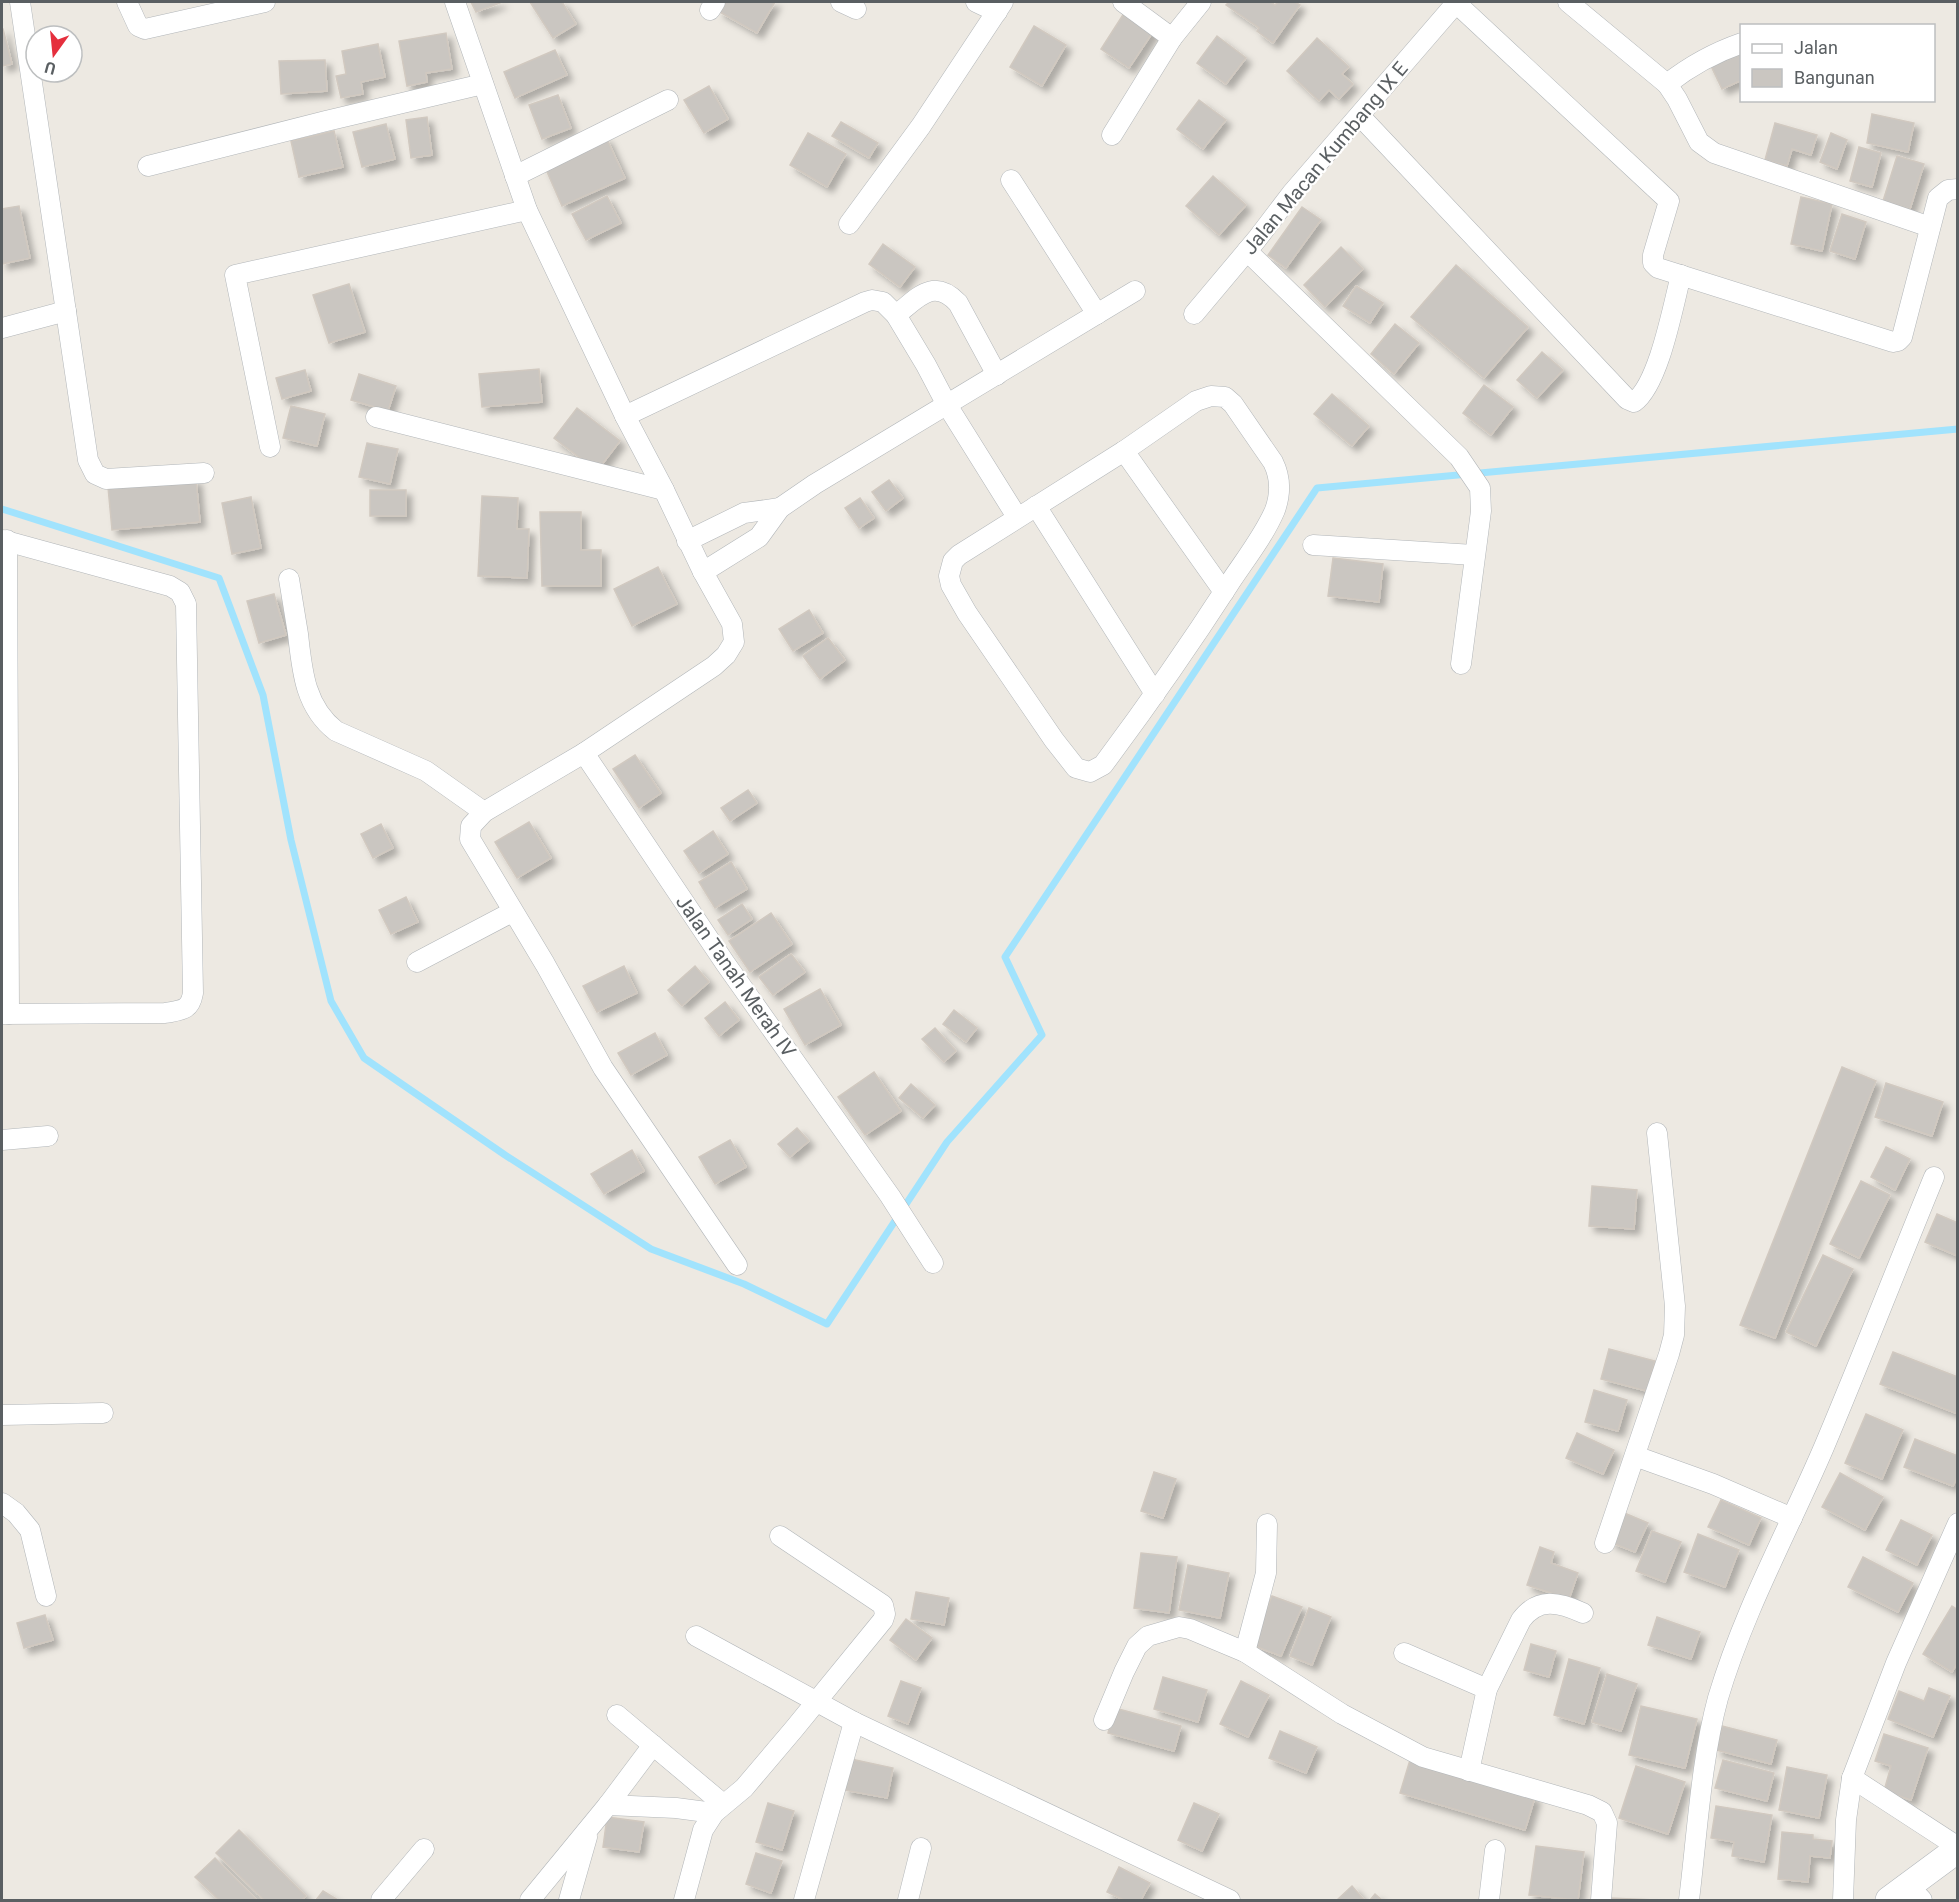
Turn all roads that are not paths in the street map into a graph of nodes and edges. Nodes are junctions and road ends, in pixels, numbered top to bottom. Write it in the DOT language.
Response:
graph roads {
  1 [pos="20,2"];
  2 [pos="127,2"];
  3 [pos="265,2"];
  4 [pos="455,2"];
  5 [pos="976,2"];
  6 [pos="1124,2"];
  7 [pos="1201,2"];
  8 [pos="1456,2"];
  9 [pos="1568,2"];
  10 [pos="1000,7"];
  11 [pos="1172,38"];
  12 [pos="1740,44"];
  13 [pos="483,84"];
  14 [pos="1667,84"];
  15 [pos="668,100"];
  16 [pos="1360,116"];
  17 [pos="1112,135"];
  18 [pos="148,166"];
  19 [pos="515,176"];
  20 [pos="1011,180"];
  21 [pos="1958,189"];
  22 [pos="527,210"];
  23 [pos="849,224"];
  24 [pos="1930,227"];
  25 [pos="1247,251"];
  26 [pos="1681,275"];
  27 [pos="1135,291"];
  28 [pos="66,312"];
  29 [pos="1097,314"];
  30 [pos="1194,314"];
  31 [pos="896,315"];
  32 [pos="2,328"];
  33 [pos="997,375"];
  34 [pos="947,405"];
  35 [pos="625,416"];
  36 [pos="376,417"];
  37 [pos="270,447"];
  38 [pos="1124,451"];
  39 [pos="204,473"];
  40 [pos="664,490"];
  41 [pos="1036,506"];
  42 [pos="780,508"];
  43 [pos="1017,517"];
  44 [pos="4,540"];
  45 [pos="687,541"];
  46 [pos="1313,544"];
  47 [pos="1474,555"];
  48 [pos="703,572"];
  49 [pos="289,579"];
  50 [pos="1224,592"];
  51 [pos="1461,664"];
  52 [pos="1155,694"];
  53 [pos="584,753"];
  54 [pos="484,812"];
  55 [pos="512,912"];
  56 [pos="417,962"];
  57 [pos="5,1014"];
  58 [pos="1657,1133"];
  59 [pos="48,1136"];
  60 [pos="2,1140"];
  61 [pos="1934,1177"];
  62 [pos="933,1263"];
  63 [pos="736,1265"];
  64 [pos="103,1413"];
  65 [pos="2,1415"];
  66 [pos="1635,1456"];
  67 [pos="2,1503"];
  68 [pos="1792,1518"];
  69 [pos="1958,1523"];
  70 [pos="1268,1524"];
  71 [pos="780,1536"];
  72 [pos="1605,1543"];
  73 [pos="46,1596"];
  74 [pos="1583,1612"];
  75 [pos="696,1636"];
  76 [pos="1245,1652"];
  77 [pos="1404,1653"];
  78 [pos="1487,1689"];
  79 [pos="816,1703"];
  80 [pos="617,1714"];
  81 [pos="1104,1720"];
  82 [pos="854,1722"];
  83 [pos="653,1745"];
  84 [pos="1469,1771"];
  85 [pos="1852,1778"];
  86 [pos="608,1805"];
  87 [pos="719,1809"];
  88 [pos="589,1828"];
  89 [pos="921,1848"];
  90 [pos="1958,1848"];
  91 [pos="424,1849"];
  92 [pos="1495,1850"];
  93 [pos="1907,1896"];
  94 [pos="381,1900"];
  95 [pos="530,1900"];
  96 [pos="569,1900"];
  97 [pos="684,1900"];
  98 [pos="804,1900"];
  99 [pos="908,1900"];
  100 [pos="1230,1900"];
  101 [pos="1489,1900"];
  102 [pos="1601,1900"];
  103 [pos="1689,1900"];
  104 [pos="1843,1900"];
  1 -- 28 [label="street"];
  2 -- 3 [label="street"];
  4 -- 13 [label="street"];
  5 -- 10 [label="street"];
  6 -- 11 [label="street"];
  7 -- 11 [label="street"];
  8 -- 16 [label="street, Jalan Macan Kumbang IX E"];
  8 -- 26 [label="street"];
  9 -- 14 [label="street"];
  10 -- 23 [label="street"];
  11 -- 17 [label="street"];
  12 -- 14 [label="street"];
  13 -- 18 [label="street"];
  13 -- 19 [label="street"];
  14 -- 24 [label="street"];
  15 -- 19 [label="street"];
  16 -- 25 [label="street, Jalan Macan Kumbang IX E"];
  16 -- 26 [label="street"];
  19 -- 22 [label="street"];
  20 -- 29 [label="street"];
  21 -- 24 [label="street"];
  22 -- 35 [label="street"];
  22 -- 37 [label="street"];
  24 -- 26 [label="street"];
  25 -- 30 [label="street, Jalan Macan Kumbang IX E"];
  25 -- 47 [label="street"];
  27 -- 29 [label="street"];
  28 -- 32 [label="street"];
  28 -- 39 [label="street"];
  29 -- 33 [label="street"];
  31 -- 33 [label="street"];
  31 -- 34 [label="street"];
  31 -- 35 [label="street"];
  33 -- 34 [label="street"];
  34 -- 42 [label="street"];
  34 -- 43 [label="street"];
  35 -- 40 [label="street"];
  36 -- 40 [label="street"];
  38 -- 41 [label="street"];
  38 -- 50 [label="street"];
  38 -- 50 [label="street"];
  40 -- 45 [label="street"];
  41 -- 43 [label="street"];
  41 -- 52 [label="street"];
  42 -- 45 [label="street"];
  42 -- 48 [label="street"];
  43 -- 52 [label="street"];
  44 -- 57 [label="street"];
  44 -- 57 [label="street"];
  45 -- 48 [label="street"];
  46 -- 47 [label="street"];
  47 -- 51 [label="street"];
  48 -- 53 [label="street"];
  49 -- 54 [label="street"];
  50 -- 52 [label="street"];
  53 -- 54 [label="street"];
  53 -- 62 [label="street, Jalan Tanah Merah IV"];
  54 -- 55 [label="street"];
  55 -- 56 [label="street"];
  55 -- 63 [label="street"];
  58 -- 66 [label="street"];
  59 -- 60 [label="street"];
  61 -- 68 [label="street"];
  64 -- 65 [label="street"];
  66 -- 68 [label="street"];
  66 -- 72 [label="street"];
  67 -- 73 [label="street"];
  68 -- 103 [label="street"];
  69 -- 85 [label="street"];
  70 -- 76 [label="street"];
  71 -- 79 [label="street"];
  74 -- 78 [label="street"];
  75 -- 79 [label="street"];
  76 -- 81 [label="street"];
  76 -- 84 [label="street"];
  77 -- 78 [label="street"];
  78 -- 84 [label="street"];
  79 -- 82 [label="street"];
  79 -- 87 [label="street"];
  80 -- 83 [label="street"];
  82 -- 98 [label="street"];
  82 -- 100 [label="street"];
  83 -- 86 [label="street"];
  83 -- 87 [label="street"];
  84 -- 102 [label="street"];
  85 -- 90 [label="street"];
  85 -- 104 [label="street"];
  86 -- 87 [label="street"];
  86 -- 88 [label="street"];
  87 -- 97 [label="street"];
  88 -- 95 [label="street"];
  88 -- 96 [label="street"];
  89 -- 99 [label="street"];
  90 -- 93 [label="street"];
  91 -- 94 [label="street"];
  92 -- 101 [label="street"];
}
